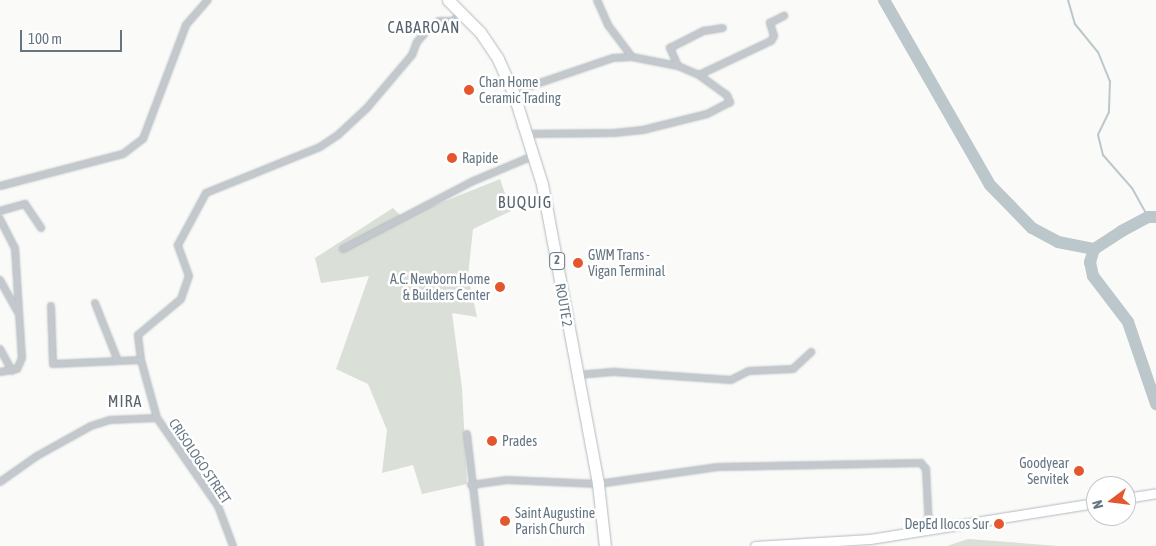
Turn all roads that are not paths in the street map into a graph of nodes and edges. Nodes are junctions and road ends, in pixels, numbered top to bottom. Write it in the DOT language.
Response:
graph roads {
  1 [pos="208,0"];
  2 [pos="448,0"];
  3 [pos="597,0"];
  4 [pos="461,13"];
  5 [pos="784,16"];
  6 [pos="723,28"];
  7 [pos="632,57"];
  8 [pos="678,66"];
  9 [pos="699,75"];
  10 [pos="513,92"];
  11 [pos="526,134"];
  12 [pos="534,156"];
  13 [pos="0,186"];
  14 [pos="0,211"];
  15 [pos="0,219"];
  16 [pos="41,228"];
  17 [pos="343,249"];
  18 [pos="0,280"];
  19 [pos="95,303"];
  20 [pos="51,306"];
  21 [pos="19,313"];
  22 [pos="0,349"];
  23 [pos="811,352"];
  24 [pos="141,360"];
  25 [pos="118,361"];
  26 [pos="12,371"];
  27 [pos="0,372"];
  28 [pos="577,375"];
  29 [pos="157,418"];
  30 [pos="467,434"];
  31 [pos="0,482"];
  32 [pos="598,484"];
  33 [pos="472,485"];
  34 [pos="1156,493"];
  35 [pos="1136,496"];
  36 [pos="1086,504"];
  37 [pos="928,528"];
  38 [pos="233,546"];
  39 [pos="480,546"];
  40 [pos="605,546"];
  41 [pos="755,546"];
  1 -- 13 [label="street"];
  2 -- 4 [label="highway, ROUTE 2 / 2"];
  3 -- 7 [label="street"];
  4 -- 10 [label="highway, ROUTE 2 / 2"];
  4 -- 24 [label="street, CRISOLOGO STREET"];
  5 -- 9 [label="street"];
  6 -- 8 [label="street"];
  7 -- 8 [label="street"];
  7 -- 10 [label="street"];
  8 -- 9 [label="street"];
  9 -- 11 [label="street"];
  10 -- 11 [label="highway, ROUTE 2 / 2"];
  11 -- 12 [label="highway, ROUTE 2 / 2"];
  12 -- 17 [label="street"];
  12 -- 28 [label="highway, ROUTE 2 / 2"];
  14 -- 16 [label="street"];
  15 -- 21 [label="street"];
  18 -- 21 [label="street"];
  19 -- 25 [label="street"];
  20 -- 25 [label="street"];
  21 -- 26 [label="street"];
  22 -- 26 [label="street"];
  23 -- 28 [label="street"];
  24 -- 25 [label="street"];
  24 -- 29 [label="street, CRISOLOGO STREET"];
  26 -- 27 [label="street"];
  28 -- 32 [label="highway, ROUTE 2 / 2"];
  29 -- 31 [label="street"];
  29 -- 38 [label="street, CRISOLOGO STREET"];
  30 -- 33 [label="street"];
  32 -- 33 [label="street"];
  32 -- 37 [label="street"];
  32 -- 40 [label="highway, ROUTE 2 / 2"];
  33 -- 39 [label="street"];
  34 -- 35 [label="main road"];
  36 -- 37 [label="main road"];
  37 -- 41 [label="main road"];
}
